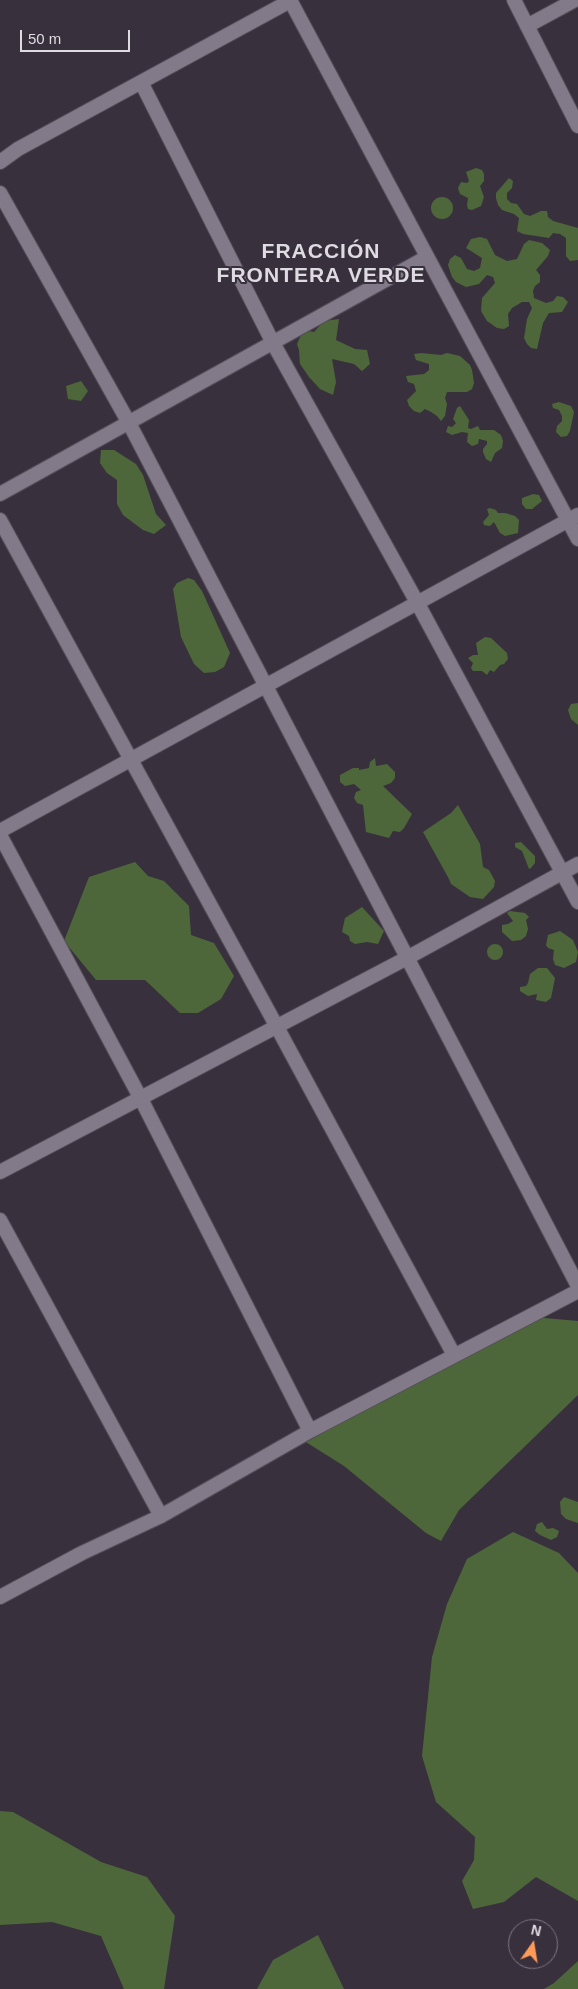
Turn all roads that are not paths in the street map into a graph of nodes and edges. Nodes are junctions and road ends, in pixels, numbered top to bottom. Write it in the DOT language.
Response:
graph roads {
  1 [pos="514,0"];
  2 [pos="575,0"];
  3 [pos="290,1"];
  4 [pos="527,26"];
  5 [pos="141,82"];
  6 [pos="578,126"];
  7 [pos="0,162"];
  8 [pos="0,193"];
  9 [pos="427,257"];
  10 [pos="273,343"];
  11 [pos="129,423"];
  12 [pos="0,494"];
  13 [pos="573,518"];
  14 [pos="0,520"];
  15 [pos="578,539"];
  16 [pos="418,604"];
  17 [pos="266,687"];
  18 [pos="131,760"];
  19 [pos="0,830"];
  20 [pos="0,835"];
  21 [pos="578,864"];
  22 [pos="561,873"];
  23 [pos="578,902"];
  24 [pos="407,958"];
  25 [pos="277,1027"];
  26 [pos="141,1099"];
  27 [pos="0,1172"];
  28 [pos="0,1220"];
  29 [pos="578,1286"];
  30 [pos="578,1291"];
  31 [pos="454,1355"];
  32 [pos="310,1431"];
  33 [pos="161,1516"];
  34 [pos="1,1593"];
  1 -- 4 [label="street"];
  2 -- 4 [label="street"];
  3 -- 5 [label="street"];
  3 -- 9 [label="street"];
  4 -- 6 [label="street"];
  5 -- 7 [label="street"];
  5 -- 10 [label="street"];
  8 -- 11 [label="street"];
  9 -- 10 [label="street"];
  9 -- 13 [label="street"];
  10 -- 11 [label="street"];
  10 -- 16 [label="street"];
  11 -- 12 [label="street"];
  11 -- 17 [label="street"];
  13 -- 15 [label="street"];
  13 -- 16 [label="street"];
  14 -- 18 [label="street"];
  16 -- 17 [label="street"];
  16 -- 22 [label="street"];
  17 -- 18 [label="street"];
  17 -- 24 [label="street"];
  18 -- 19 [label="street"];
  18 -- 25 [label="street"];
  20 -- 26 [label="street"];
  21 -- 22 [label="street"];
  22 -- 23 [label="street"];
  22 -- 24 [label="street"];
  24 -- 25 [label="street"];
  24 -- 29 [label="street"];
  25 -- 26 [label="street"];
  25 -- 31 [label="street"];
  26 -- 27 [label="street"];
  26 -- 32 [label="street"];
  28 -- 33 [label="street"];
  30 -- 31 [label="street"];
  31 -- 32 [label="street"];
  32 -- 33 [label="street"];
  33 -- 34 [label="street"];
}
